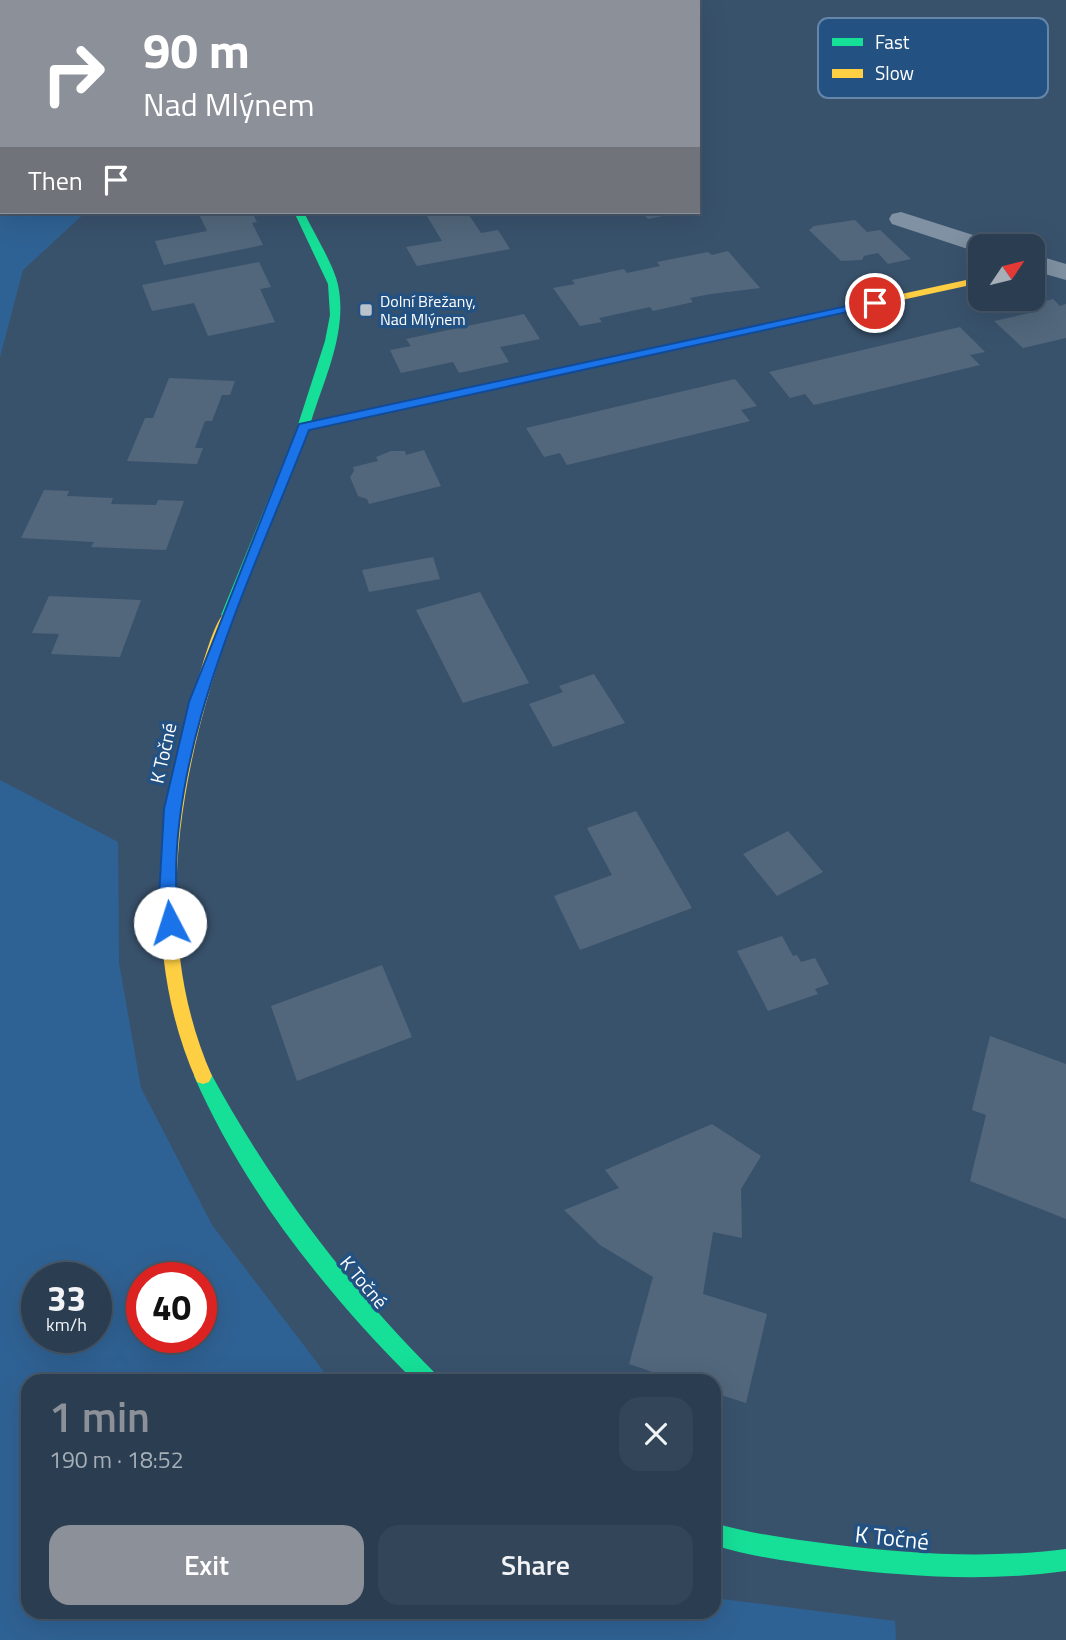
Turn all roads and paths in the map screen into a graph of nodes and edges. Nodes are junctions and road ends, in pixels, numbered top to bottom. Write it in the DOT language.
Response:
graph roads {
  1 [pos="300,214"];
  2 [pos="901,219"];
  3 [pos="968,241"];
  4 [pos="968,283"];
  5 [pos="304,427"];
  6 [pos="421,1374"];
  7 [pos="721,1536"];
  8 [pos="1066,1560"];
  1 -- 5 [label="street, K Točné"];
  2 -- 3 [label="street"];
  4 -- 5 [label="street"];
  5 -- 6 [label="street, K Točné"];
  7 -- 8 [label="street, K Točné"];
}
